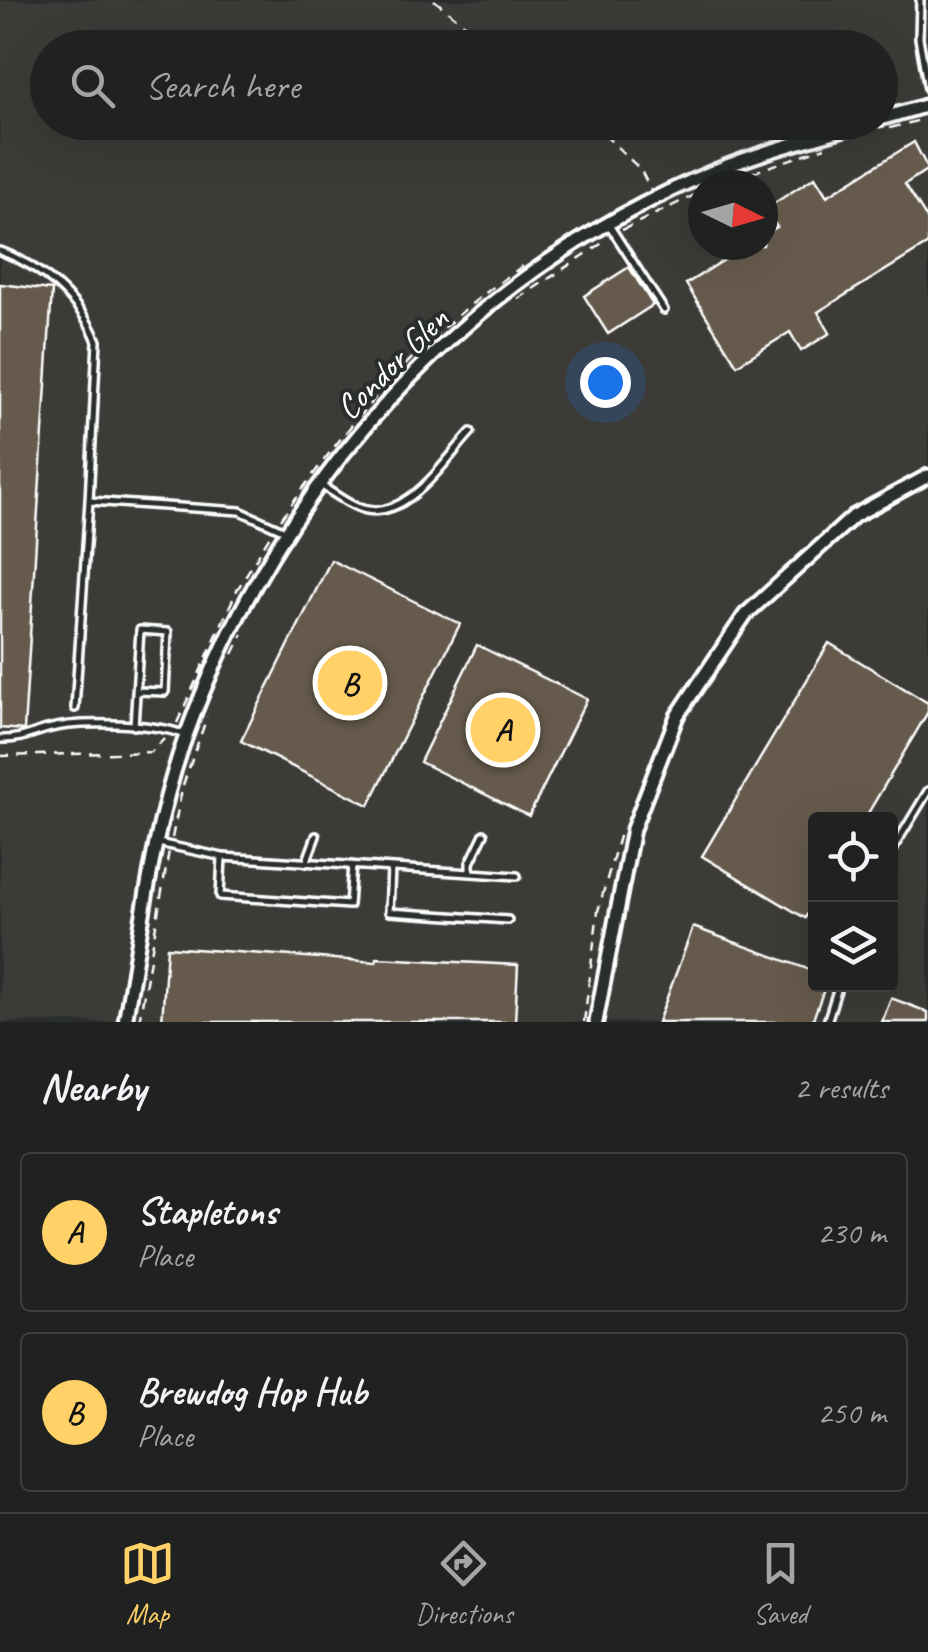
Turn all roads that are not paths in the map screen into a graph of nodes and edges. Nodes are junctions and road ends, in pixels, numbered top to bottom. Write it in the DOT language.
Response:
graph roads {
  1 [pos="920,0"];
  2 [pos="928,89"];
  3 [pos="928,106"];
  4 [pos="898,115"];
  5 [pos="812,140"];
  6 [pos="612,229"];
  7 [pos="0,251"];
  8 [pos="664,310"];
  9 [pos="471,432"];
  10 [pos="928,476"];
  11 [pos="320,484"];
  12 [pos="89,501"];
  13 [pos="282,529"];
  14 [pos="136,692"];
  15 [pos="75,708"];
  16 [pos="134,726"];
  17 [pos="180,732"];
  18 [pos="0,739"];
  19 [pos="928,790"];
  20 [pos="484,834"];
  21 [pos="316,836"];
  22 [pos="898,841"];
  23 [pos="164,844"];
  24 [pos="222,857"];
  25 [pos="306,862"];
  26 [pos="352,866"];
  27 [pos="391,868"];
  28 [pos="470,873"];
  29 [pos="517,876"];
  30 [pos="508,920"];
  31 [pos="836,992"];
  32 [pos="124,1022"];
  33 [pos="596,1022"];
  34 [pos="826,1022"];
  1 -- 2 [label="lane"];
  3 -- 4 [label="street"];
  5 -- 6 [label="street, Condor Glen"];
  6 -- 8 [label="lane"];
  6 -- 11 [label="street, Condor Glen"];
  7 -- 12 [label="lane"];
  9 -- 11 [label="lane"];
  10 -- 33 [label="street"];
  11 -- 13 [label="street, Condor Glen"];
  12 -- 13 [label="lane"];
  12 -- 15 [label="lane"];
  13 -- 17 [label="street, Condor Glen"];
  14 -- 14 [label="lane"];
  14 -- 16 [label="lane"];
  16 -- 17 [label="lane"];
  16 -- 18 [label="lane"];
  17 -- 23 [label="street, Condor Glen"];
  19 -- 22 [label="lane"];
  20 -- 28 [label="lane"];
  21 -- 25 [label="lane"];
  23 -- 24 [label="lane"];
  23 -- 32 [label="street, Condor Glen"];
  24 -- 25 [label="lane"];
  24 -- 26 [label="lane"];
  25 -- 26 [label="lane"];
  26 -- 27 [label="lane"];
  27 -- 28 [label="lane"];
  27 -- 30 [label="lane"];
  28 -- 29 [label="lane"];
  31 -- 34 [label="lane"];
}
